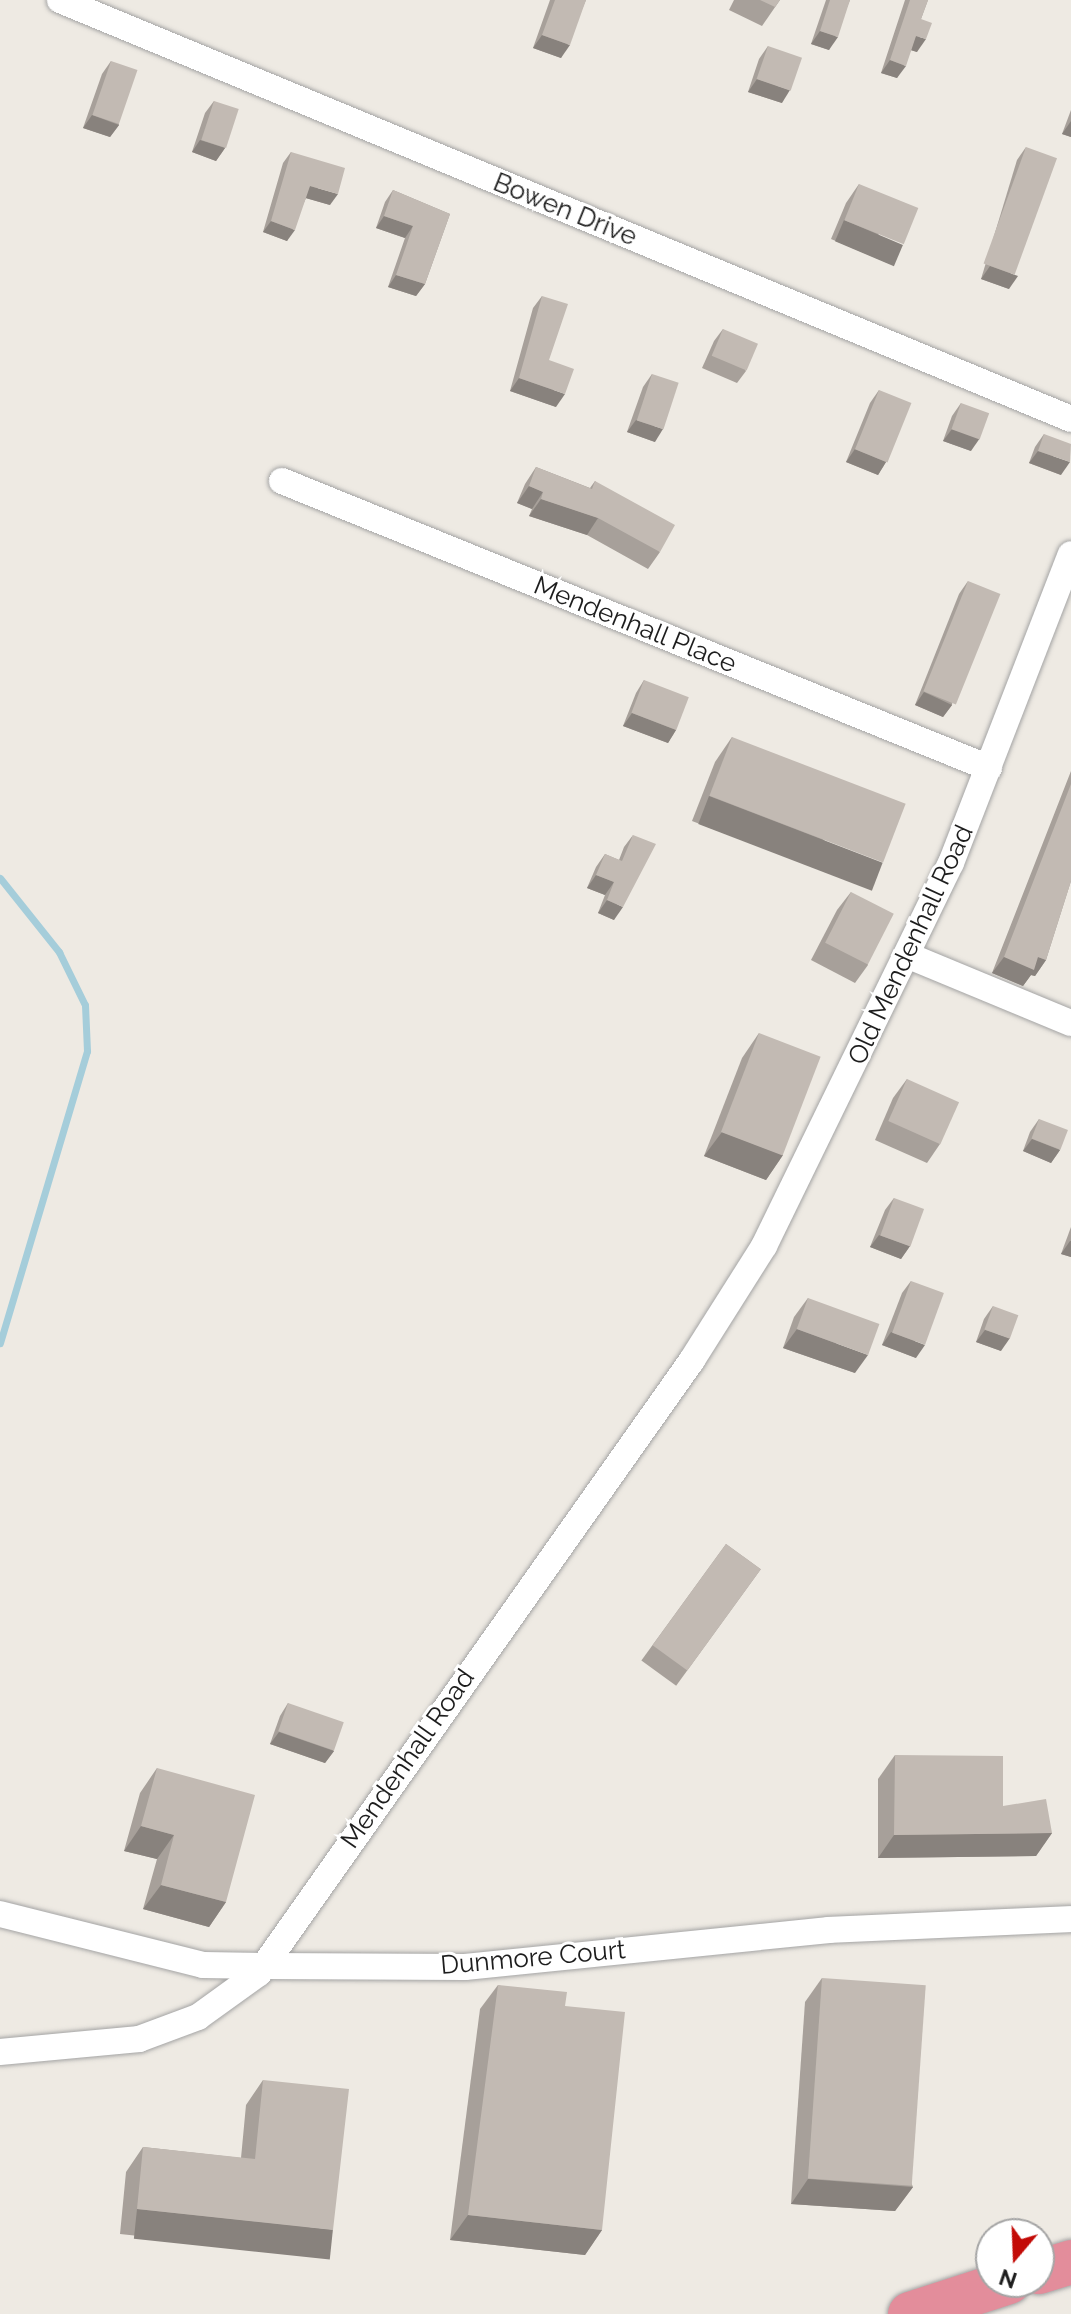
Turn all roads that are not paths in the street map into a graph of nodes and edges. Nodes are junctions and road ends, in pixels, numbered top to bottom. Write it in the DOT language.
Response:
graph roads {
  1 [pos="60,0"];
  2 [pos="1071,419"];
  3 [pos="282,481"];
  4 [pos="1071,554"];
  5 [pos="989,768"];
  6 [pos="909,956"];
  7 [pos="1071,1023"];
  8 [pos="719,1320"];
  9 [pos="0,1914"];
  10 [pos="1071,1919"];
  11 [pos="264,1966"];
  12 [pos="0,2052"];
  13 [pos="975,2293"];
  14 [pos="910,2314"];
  1 -- 2 [label="street, Bowen Drive"];
  3 -- 5 [label="street, Mendenhall Place"];
  4 -- 5 [label="street, Old Mendenhall Road"];
  5 -- 6 [label="street, Old Mendenhall Road"];
  6 -- 7 [label="street"];
  6 -- 8 [label="street, Old Mendenhall Road"];
  8 -- 11 [label="street, Mendenhall Road"];
  9 -- 11 [label="street, Dunmore Court"];
  10 -- 11 [label="street, Dunmore Court"];
  11 -- 12 [label="street, Mendenhall Road"];
  13 -- 14 [label="highway"];
}
